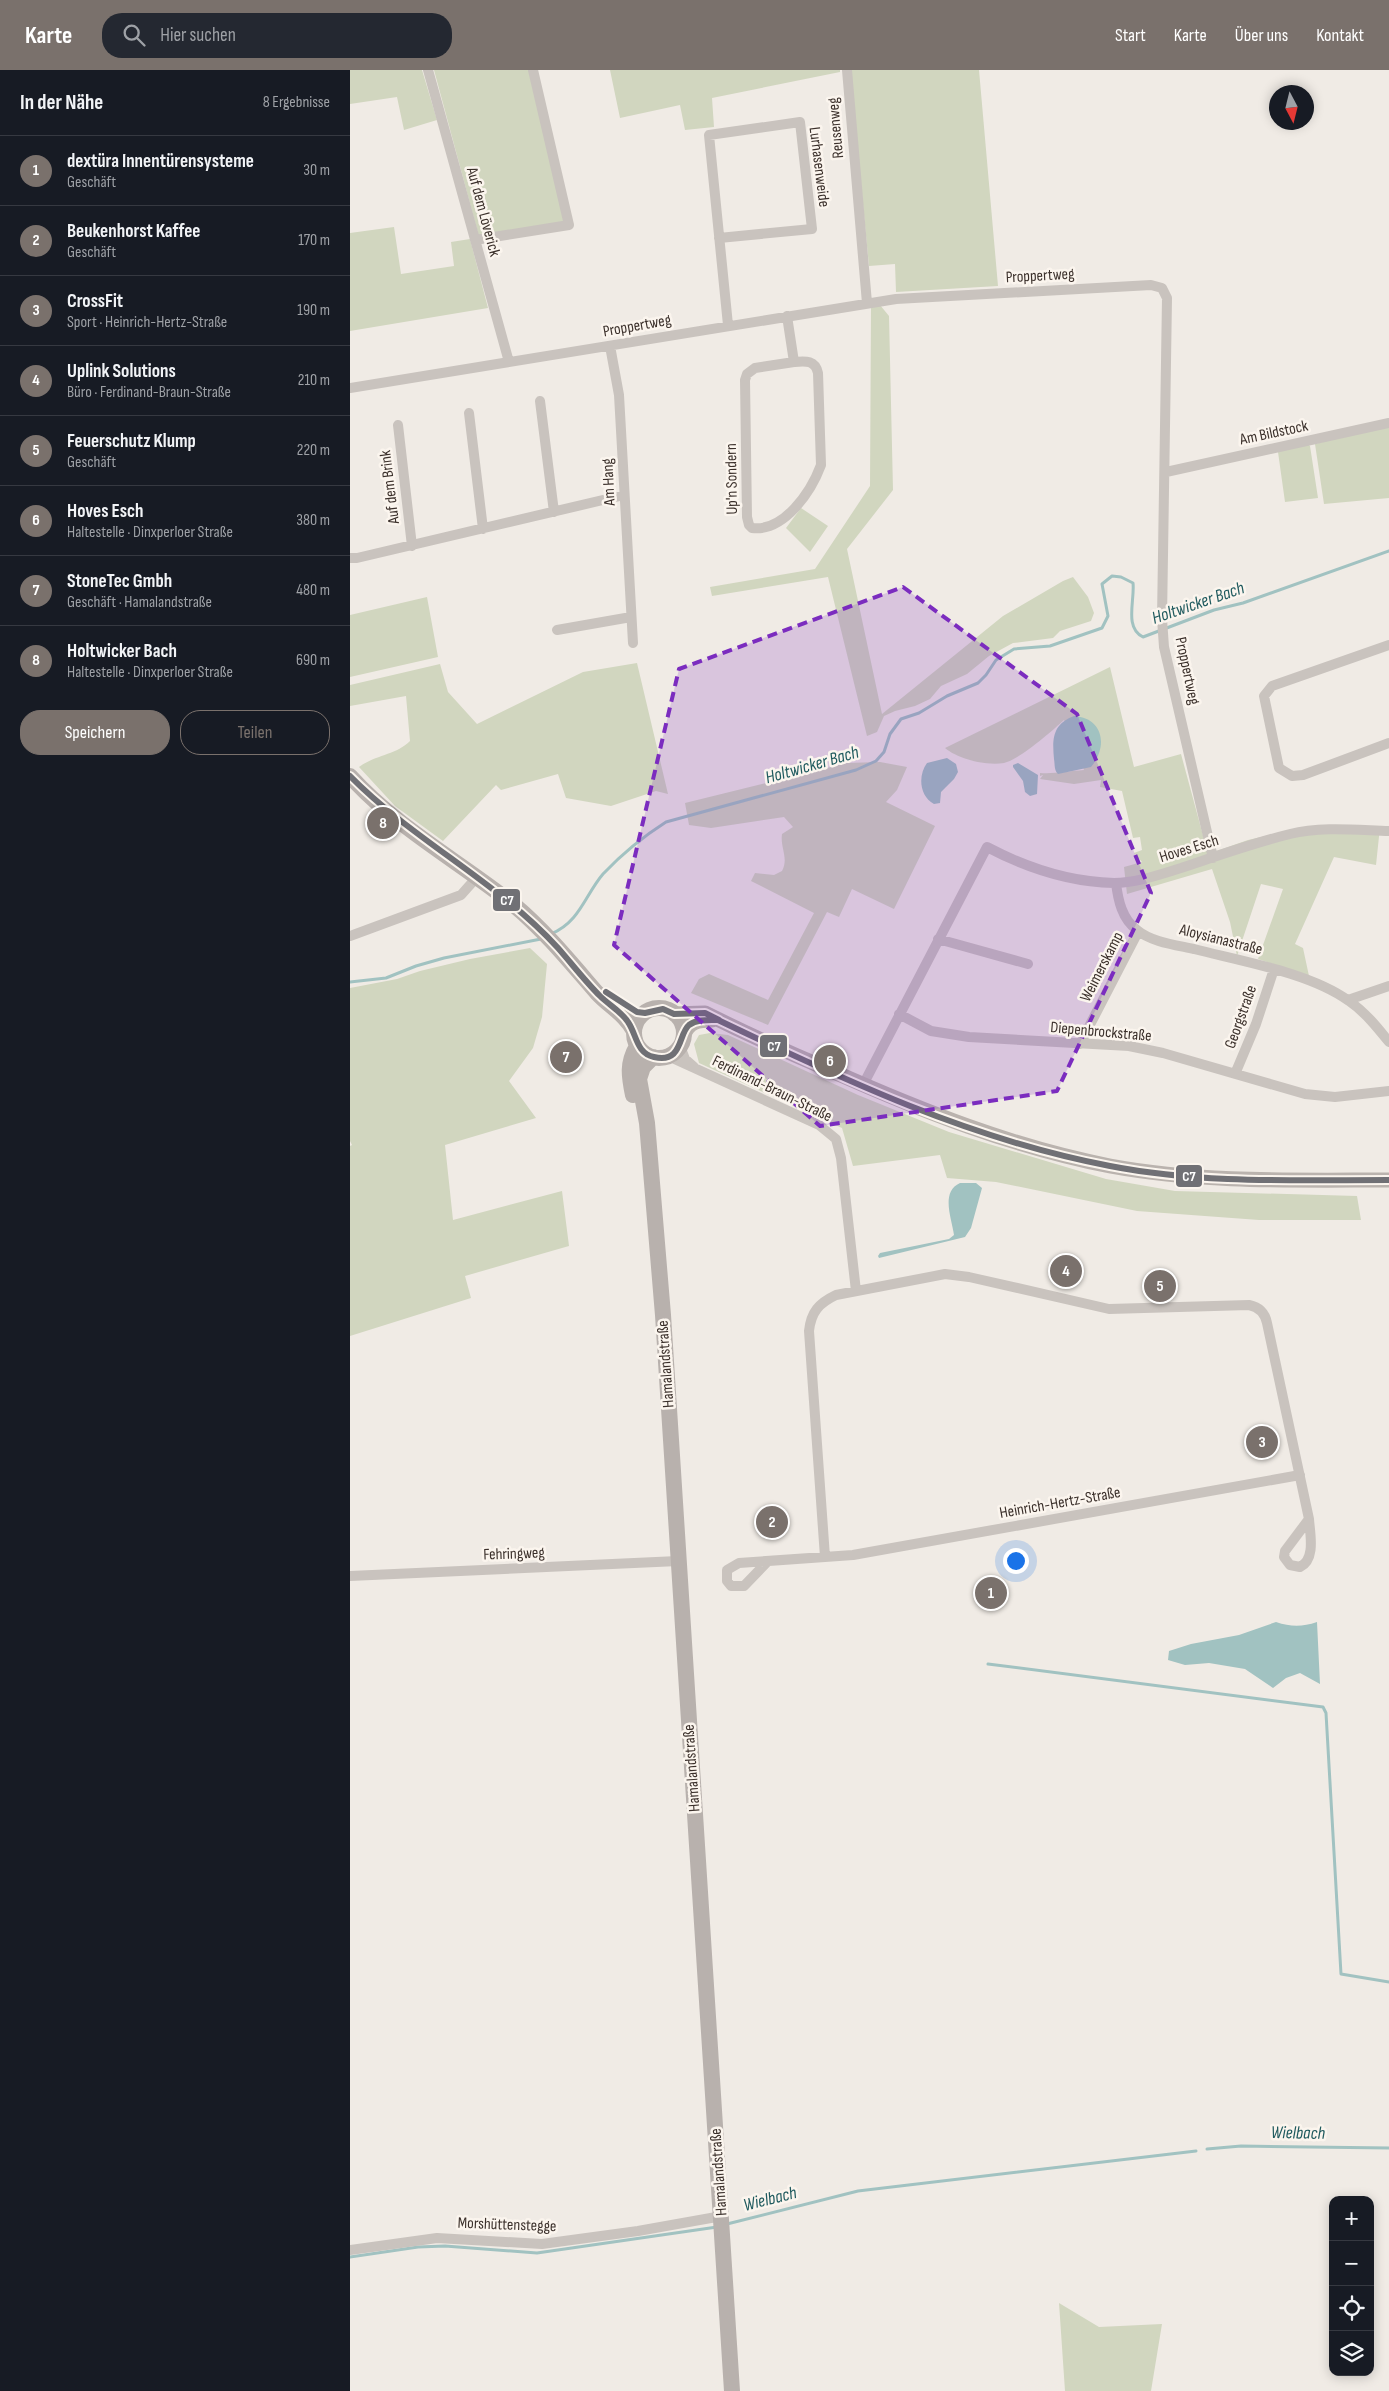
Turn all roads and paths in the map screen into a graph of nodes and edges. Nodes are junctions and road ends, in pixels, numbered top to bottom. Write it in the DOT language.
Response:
graph roads {
  1 [pos="428,70"];
  2 [pos="533,70"];
  3 [pos="846,70"];
  4 [pos="719,238"];
  5 [pos="475,240"];
  6 [pos="867,303"];
  7 [pos="787,316"];
  8 [pos="728,325"];
  9 [pos="610,346"];
  10 [pos="509,362"];
  11 [pos="794,362"];
  12 [pos="350,388"];
  13 [pos="540,401"];
  14 [pos="469,413"];
  15 [pos="1389,423"];
  16 [pos="398,425"];
  17 [pos="1166,472"];
  18 [pos="624,495"];
  19 [pos="554,512"];
  20 [pos="484,529"];
  21 [pos="412,546"];
  22 [pos="350,558"];
  23 [pos="631,617"];
  24 [pos="557,630"];
  25 [pos="633,643"];
  26 [pos="1389,645"];
  27 [pos="1389,743"];
  28 [pos="350,776"];
  29 [pos="1389,831"];
  30 [pos="1213,858"];
  31 [pos="477,877"];
  32 [pos="1116,883"];
  33 [pos="1138,932"];
  34 [pos="350,936"];
  35 [pos="938,939"];
  36 [pos="1028,964"];
  37 [pos="1274,969"];
  38 [pos="587,980"];
  39 [pos="1389,986"];
  40 [pos="1348,1000"];
  41 [pos="644,1013"];
  42 [pos="674,1014"];
  43 [pos="899,1014"];
  44 [pos="718,1020"];
  45 [pos="636,1038"];
  46 [pos="1389,1042"];
  47 [pos="1080,1044"];
  48 [pos="671,1049"];
  49 [pos="696,1070"];
  50 [pos="1235,1074"];
  51 [pos="863,1085"];
  52 [pos="1389,1091"];
  53 [pos="648,1145"];
  54 [pos="1389,1180"];
  55 [pos="856,1291"];
  56 [pos="1300,1475"];
  57 [pos="1309,1519"];
  58 [pos="825,1557"];
  59 [pos="678,1561"];
  60 [pos="768,1562"];
  61 [pos="350,1576"];
  62 [pos="722,2222"];
  63 [pos="350,2250"];
  64 [pos="732,2391"];
  1 -- 5 [label="street, Auf dem Löverick"];
  2 -- 5 [label="street"];
  3 -- 6 [label="street, Reusenweg"];
  4 -- 4 [label="street, Lurhasenweide"];
  4 -- 8 [label="street, Lurhasenweide"];
  5 -- 10 [label="street, Auf dem Löverick"];
  6 -- 7 [label="street, Proppertweg"];
  6 -- 17 [label="street, Proppertweg"];
  7 -- 8 [label="street, Proppertweg"];
  7 -- 11 [label="street"];
  8 -- 9 [label="street, Proppertweg"];
  9 -- 10 [label="street, Proppertweg"];
  9 -- 18 [label="street, Am Hang"];
  10 -- 12 [label="street, Proppertweg"];
  11 -- 11 [label="street, Up'n Sondern"];
  13 -- 19 [label="street"];
  14 -- 20 [label="street"];
  15 -- 17 [label="street, Am Bildstock"];
  16 -- 21 [label="street, Auf dem Brink"];
  17 -- 30 [label="street, Proppertweg"];
  18 -- 19 [label="street, Auf dem Brink"];
  18 -- 23 [label="street, Am Hang"];
  19 -- 20 [label="street, Auf dem Brink"];
  20 -- 21 [label="street, Auf dem Brink"];
  21 -- 22 [label="street, Auf dem Brink"];
  23 -- 24 [label="street"];
  23 -- 25 [label="street, Am Hang"];
  26 -- 27 [label="street"];
  28 -- 31 [label="main road"];
  29 -- 30 [label="street, Hoves Esch"];
  30 -- 32 [label="street, Hoves Esch"];
  31 -- 34 [label="street"];
  31 -- 38 [label="main road"];
  32 -- 33 [label="street"];
  32 -- 35 [label="street, Hoves Esch"];
  33 -- 37 [label="street, Aloysianastraße"];
  33 -- 47 [label="street, Weimerskamp"];
  35 -- 36 [label="street"];
  35 -- 43 [label="street, Hoves Esch"];
  37 -- 40 [label="street, Aloysianastraße"];
  37 -- 50 [label="street, Georgstraße"];
  38 -- 41 [label="main road"];
  38 -- 45 [label="main road"];
  39 -- 40 [label="street"];
  40 -- 46 [label="street, Aloysianastraße"];
  41 -- 42 [label="main road"];
  41 -- 45 [label="main road"];
  42 -- 44 [label="main road"];
  42 -- 48 [label="main road"];
  43 -- 47 [label="street, Diepenbrockstraße"];
  43 -- 51 [label="street, Hoves Esch"];
  44 -- 48 [label="main road"];
  44 -- 51 [label="main road"];
  45 -- 48 [label="main road"];
  45 -- 53 [label="main road, Hamalandstraße"];
  47 -- 50 [label="street, Diepenbrockstraße"];
  48 -- 49 [label="street, Ferdinand-Braun-Straße"];
  48 -- 49 [label="street, Ferdinand-Braun-Straße"];
  48 -- 53 [label="main road, Hamalandstraße"];
  49 -- 55 [label="street, Ferdinand-Braun-Straße"];
  50 -- 52 [label="street, Diepenbrockstraße"];
  51 -- 54 [label="main road"];
  53 -- 59 [label="main road, Hamalandstraße"];
  55 -- 56 [label="street"];
  55 -- 58 [label="street"];
  56 -- 57 [label="street"];
  56 -- 58 [label="street, Heinrich-Hertz-Straße"];
  58 -- 60 [label="street, Heinrich-Hertz-Straße"];
  59 -- 61 [label="street, Fehringweg"];
  59 -- 62 [label="main road, Hamalandstraße"];
  62 -- 63 [label="street, Morshüttenstegge"];
  62 -- 64 [label="main road, Hamalandstraße"];
}
